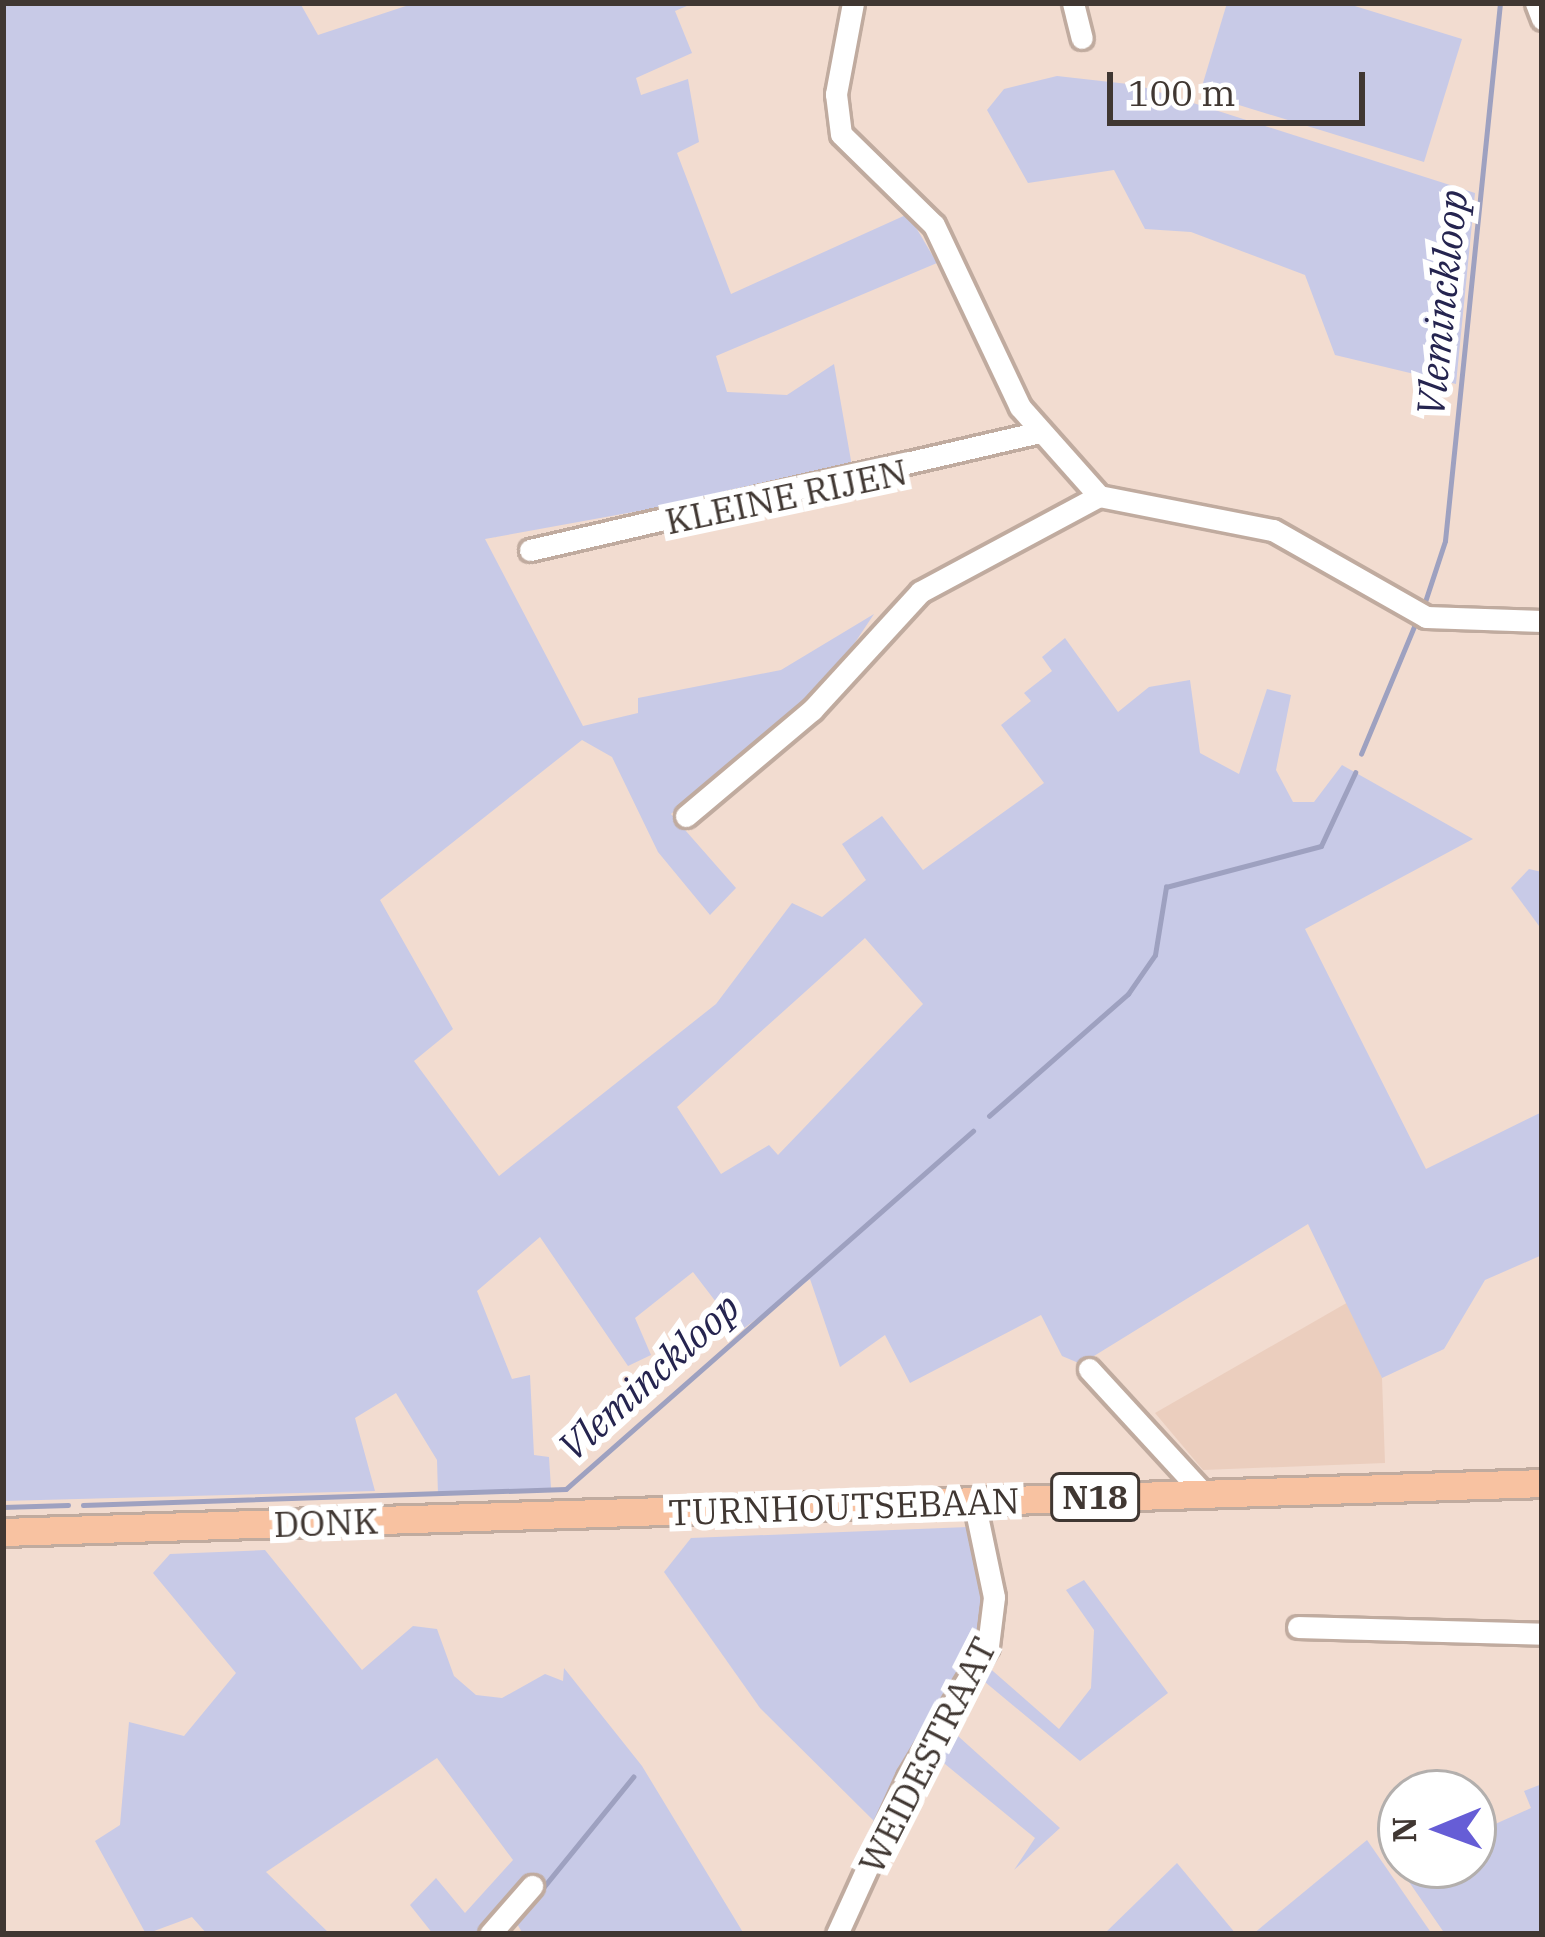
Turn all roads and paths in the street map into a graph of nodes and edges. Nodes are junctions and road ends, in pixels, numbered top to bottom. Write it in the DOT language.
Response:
graph roads {
  1 [pos="853,3"];
  2 [pos="1073,3"];
  3 [pos="1536,3"];
  4 [pos="1542,19"];
  5 [pos="1082,38"];
  6 [pos="1040,432"];
  7 [pos="1099,496"];
  8 [pos="530,550"];
  9 [pos="1542,621"];
  10 [pos="686,816"];
  11 [pos="1089,1369"];
  12 [pos="1542,1483"];
  13 [pos="1204,1493"];
  14 [pos="974,1501"];
  15 [pos="649,1512"];
  16 [pos="3,1532"];
  17 [pos="1298,1627"];
  18 [pos="1542,1634"];
  19 [pos="532,1886"];
  20 [pos="490,1934"];
  21 [pos="837,1934"];
  1 -- 6 [label="street"];
  2 -- 5 [label="street"];
  3 -- 4 [label="street"];
  6 -- 7 [label="street"];
  6 -- 8 [label="street, KLEINE RIJEN"];
  7 -- 9 [label="street"];
  7 -- 10 [label="street"];
  11 -- 13 [label="street"];
  12 -- 13 [label="main road, TURNHOUTSEBAAN / N18"];
  13 -- 14 [label="main road, TURNHOUTSEBAAN / N18"];
  14 -- 15 [label="main road, TURNHOUTSEBAAN / N18"];
  14 -- 21 [label="street, WEIDESTRAAT"];
  15 -- 16 [label="main road, DONK / N18"];
  17 -- 18 [label="street"];
  19 -- 20 [label="street"];
}
